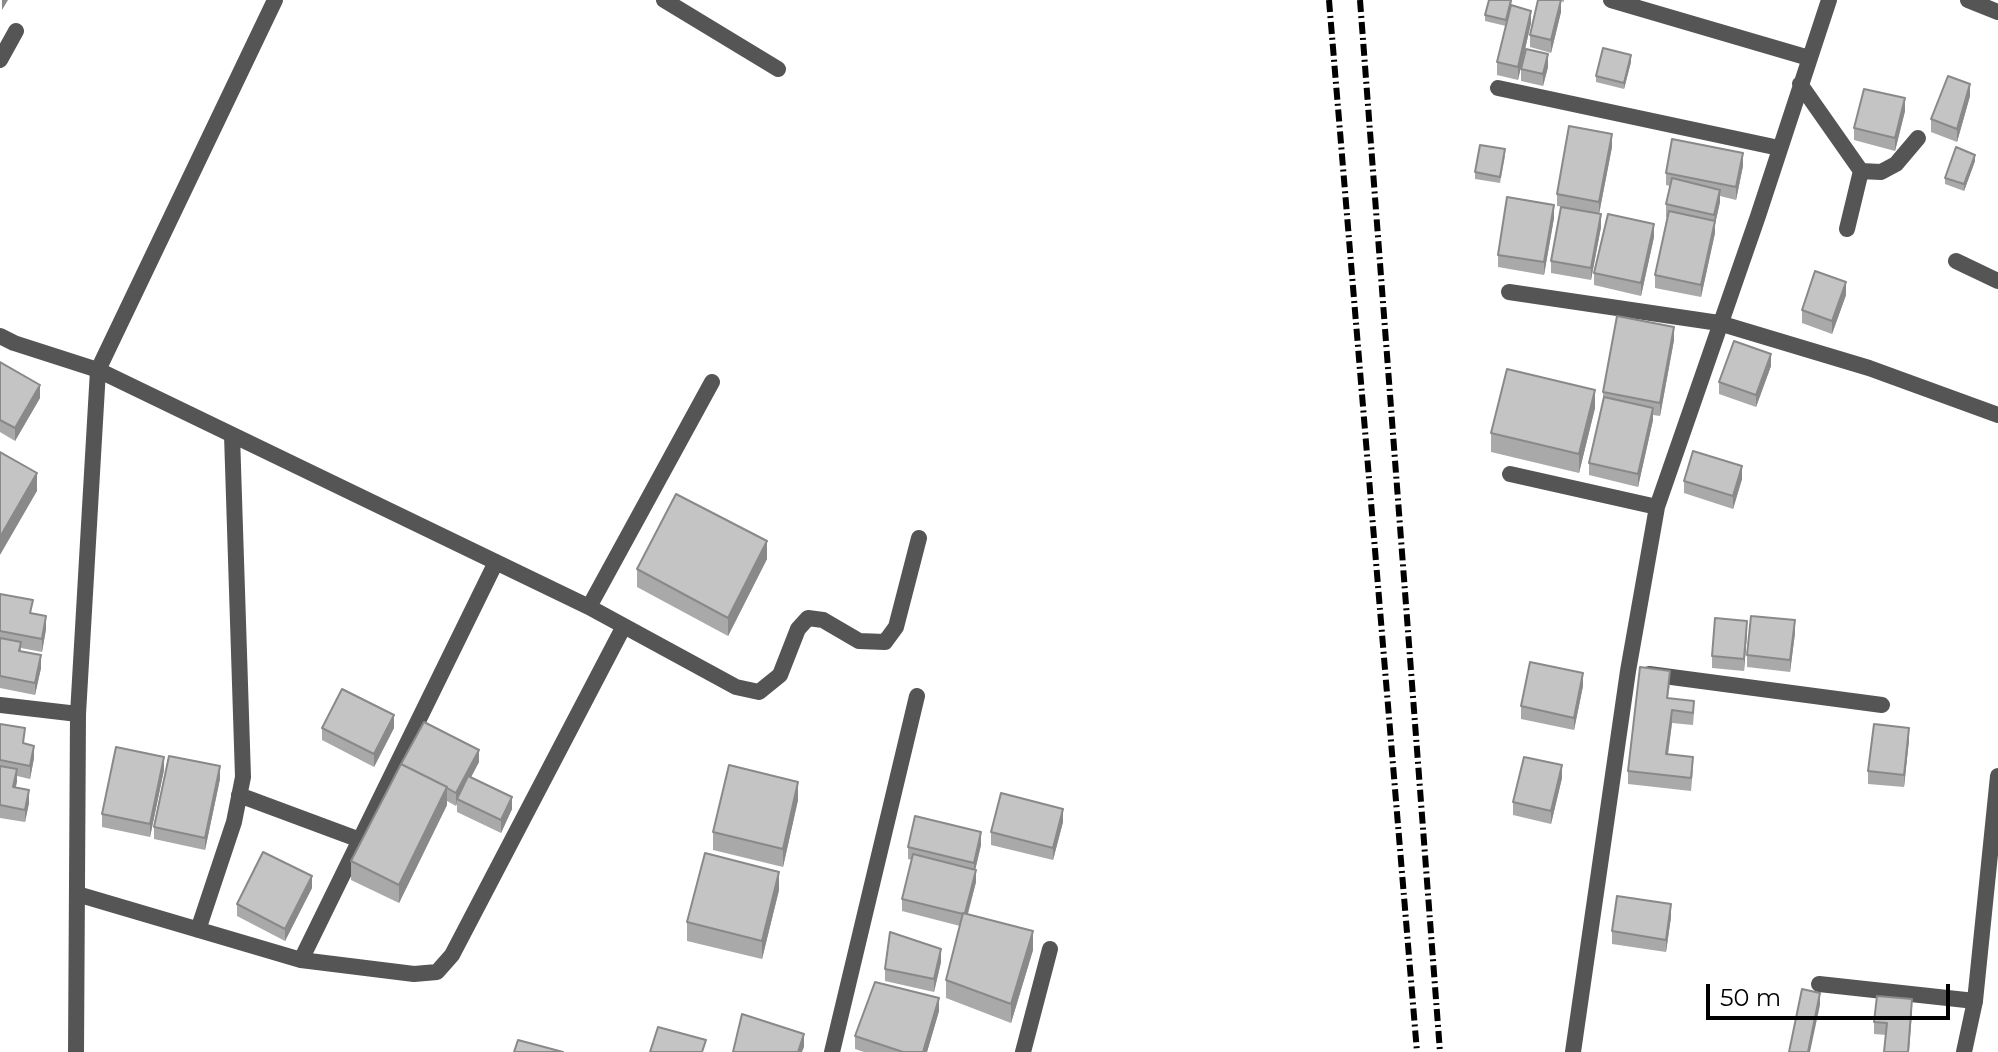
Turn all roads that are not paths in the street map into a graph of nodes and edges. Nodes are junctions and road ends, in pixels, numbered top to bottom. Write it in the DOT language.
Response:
graph roads {
  1 [pos="275,0"];
  2 [pos="664,0"];
  3 [pos="1611,0"];
  4 [pos="1829,0"];
  5 [pos="1968,0"];
  6 [pos="1998,12"];
  7 [pos="16,31"];
  8 [pos="1809,58"];
  9 [pos="0,60"];
  10 [pos="778,69"];
  11 [pos="1800,84"];
  12 [pos="1498,88"];
  13 [pos="1918,138"];
  14 [pos="1779,148"];
  15 [pos="1861,171"];
  16 [pos="1847,229"];
  17 [pos="1956,261"];
  18 [pos="1998,281"];
  19 [pos="1509,292"];
  20 [pos="1719,323"];
  21 [pos="0,336"];
  22 [pos="98,370"];
  23 [pos="712,382"];
  24 [pos="1998,415"];
  25 [pos="232,435"];
  26 [pos="1510,474"];
  27 [pos="1657,507"];
  28 [pos="919,538"];
  29 [pos="496,562"];
  30 [pos="589,607"];
  31 [pos="624,626"];
  32 [pos="1628,671"];
  33 [pos="917,696"];
  34 [pos="0,705"];
  35 [pos="1882,705"];
  36 [pos="78,714"];
  37 [pos="1998,776"];
  38 [pos="239,795"];
  39 [pos="1995,837"];
  40 [pos="360,840"];
  41 [pos="77,894"];
  42 [pos="198,930"];
  43 [pos="1050,949"];
  44 [pos="301,960"];
  45 [pos="1819,984"];
  46 [pos="1975,1001"];
  47 [pos="76,1052"];
  48 [pos="832,1052"];
  49 [pos="1023,1052"];
  50 [pos="1573,1052"];
  51 [pos="1964,1052"];
  1 -- 22 [label="street"];
  2 -- 10 [label="street"];
  3 -- 8 [label="street"];
  4 -- 8 [label="street"];
  5 -- 6 [label="street"];
  7 -- 9 [label="street"];
  8 -- 11 [label="street"];
  11 -- 14 [label="street"];
  11 -- 15 [label="street"];
  12 -- 14 [label="street"];
  13 -- 15 [label="street"];
  14 -- 20 [label="street"];
  15 -- 16 [label="street"];
  17 -- 18 [label="street"];
  19 -- 20 [label="street"];
  20 -- 24 [label="street"];
  20 -- 27 [label="street"];
  21 -- 22 [label="street"];
  22 -- 25 [label="street"];
  22 -- 36 [label="street"];
  23 -- 30 [label="street"];
  25 -- 29 [label="street"];
  25 -- 38 [label="street"];
  26 -- 27 [label="street"];
  27 -- 32 [label="street"];
  28 -- 31 [label="street"];
  29 -- 30 [label="street"];
  29 -- 40 [label="street"];
  30 -- 31 [label="street"];
  31 -- 44 [label="street"];
  32 -- 35 [label="street"];
  32 -- 50 [label="street"];
  33 -- 48 [label="street"];
  34 -- 36 [label="street"];
  36 -- 41 [label="street"];
  37 -- 39 [label="street"];
  38 -- 40 [label="street"];
  38 -- 42 [label="street"];
  39 -- 46 [label="street"];
  40 -- 44 [label="street"];
  41 -- 42 [label="street"];
  41 -- 47 [label="street"];
  42 -- 44 [label="street"];
  43 -- 49 [label="street"];
  45 -- 46 [label="street"];
  46 -- 51 [label="street"];
}
